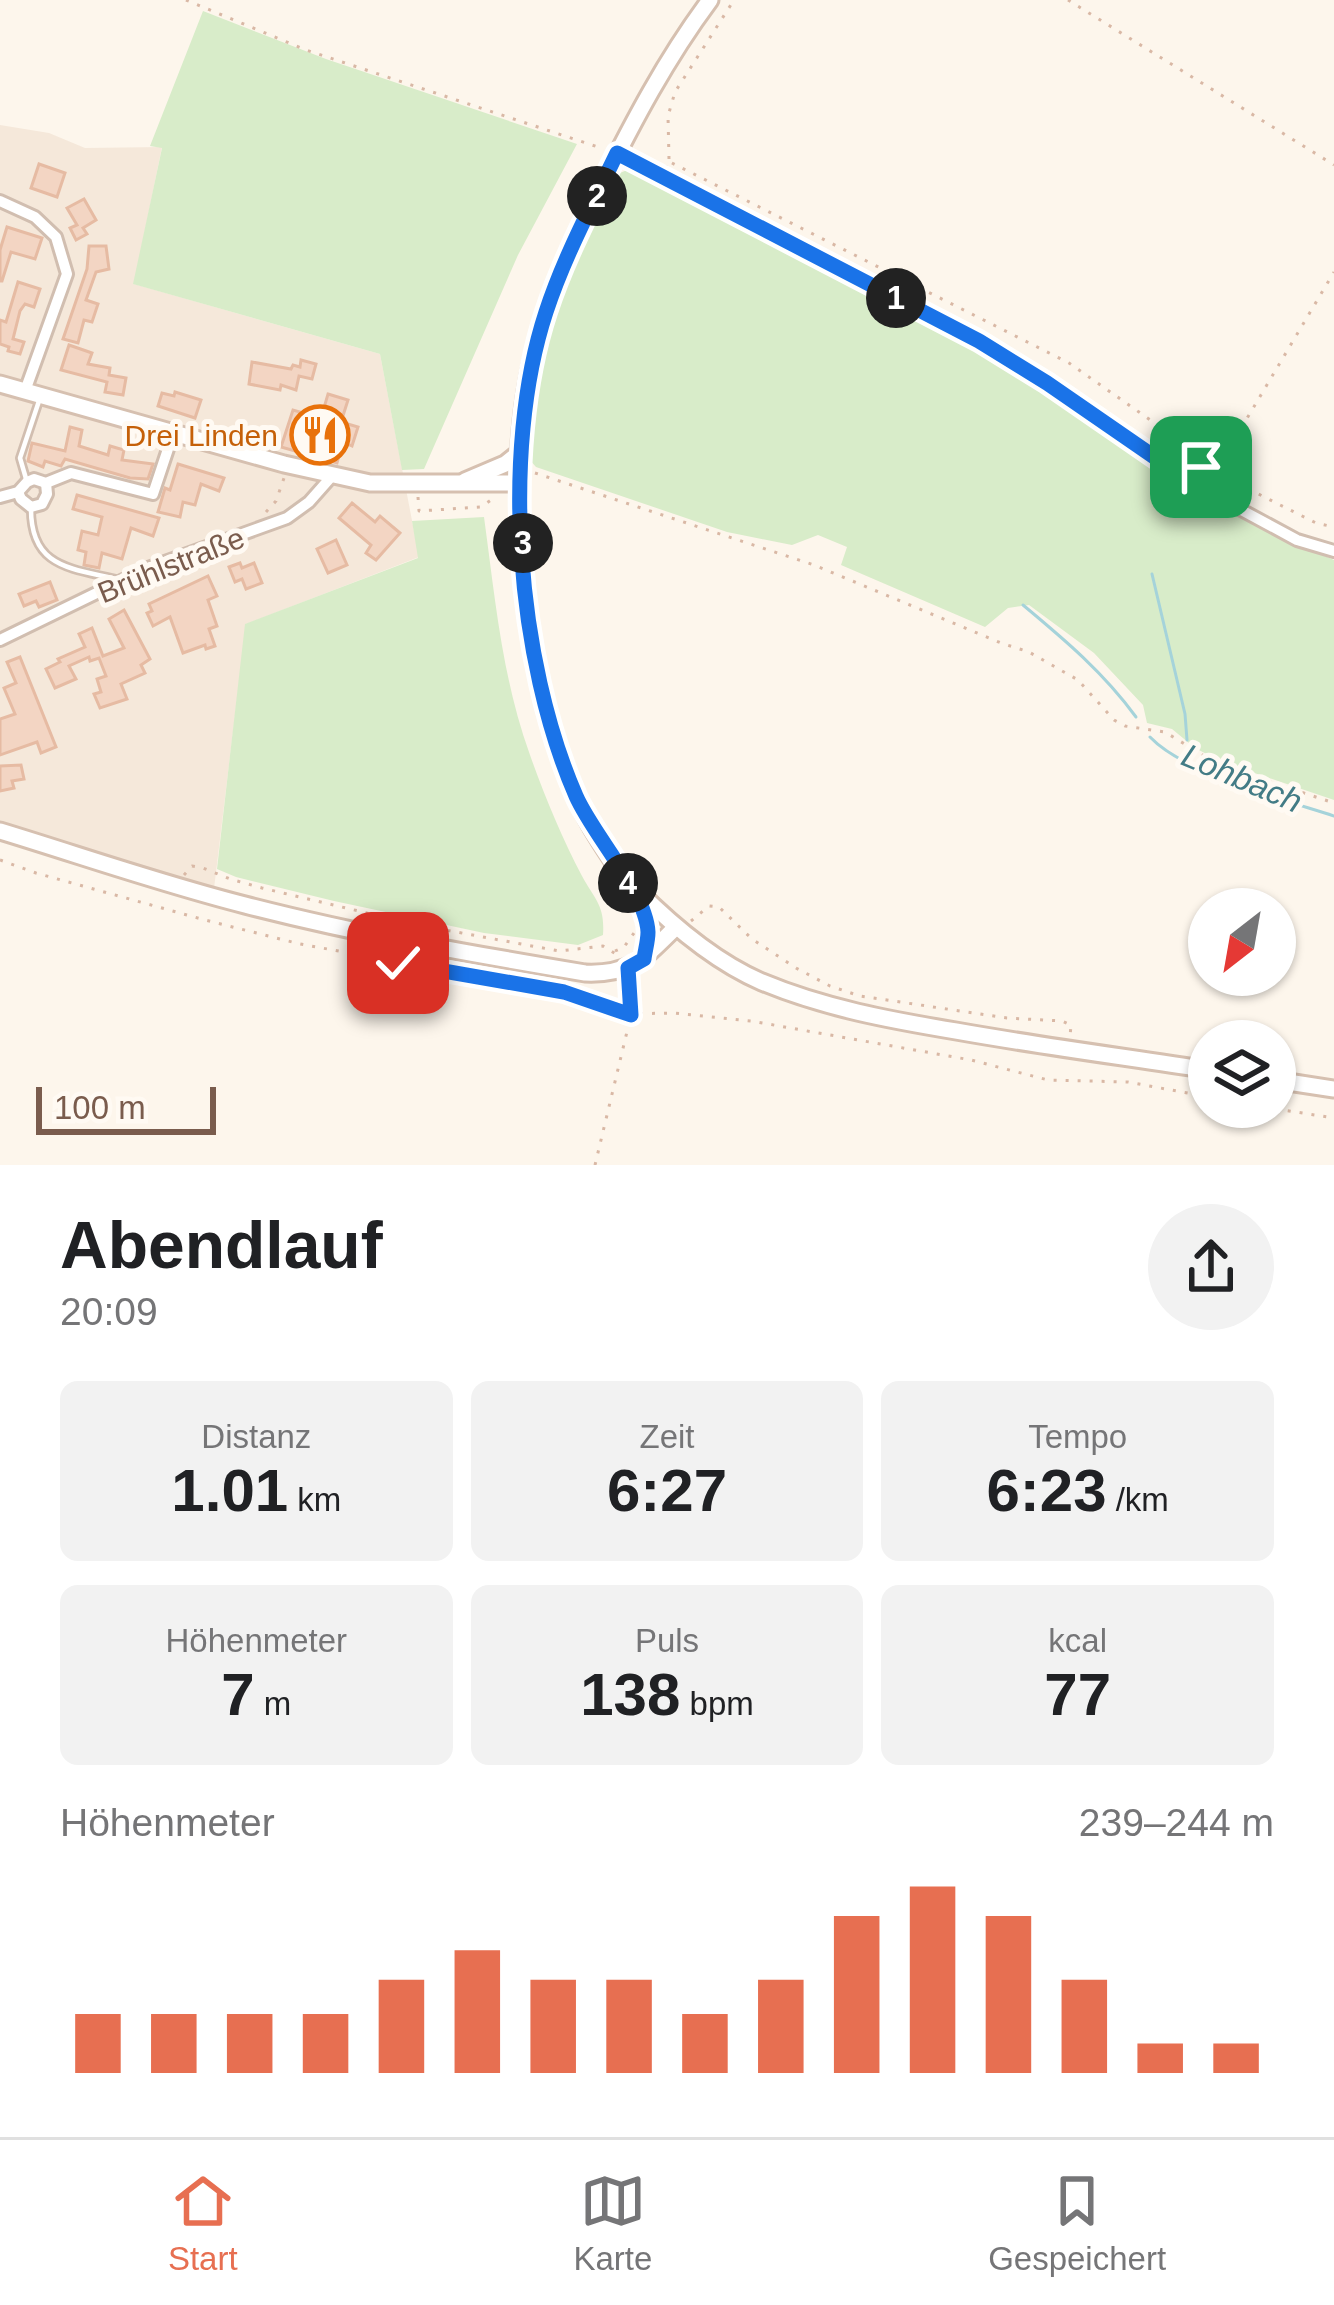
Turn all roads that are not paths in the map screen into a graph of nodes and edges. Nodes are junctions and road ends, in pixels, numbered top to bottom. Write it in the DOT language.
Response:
graph roads {
  1 [pos="710,0"];
  2 [pos="617,153"];
  3 [pos="0,201"];
  4 [pos="0,384"];
  5 [pos="33,393"];
  6 [pos="174,431"];
  7 [pos="520,452"];
  8 [pos="332,476"];
  9 [pos="519,478"];
  10 [pos="46,483"];
  11 [pos="460,483"];
  12 [pos="22,487"];
  13 [pos="0,497"];
  14 [pos="32,507"];
  15 [pos="1334,551"];
  16 [pos="122,580"];
  17 [pos="0,640"];
  18 [pos="0,830"];
  19 [pos="627,880"];
  20 [pos="679,929"];
  21 [pos="644,959"];
  22 [pos="1188,1067"];
  23 [pos="1296,1083"];
  24 [pos="1334,1089"];
  1 -- 2 [label="main road"];
  2 -- 7 [label="main road"];
  2 -- 15 [label="street"];
  3 -- 5 [label="street"];
  4 -- 5 [label="main road"];
  5 -- 6 [label="main road"];
  5 -- 12 [label="lane"];
  6 -- 8 [label="main road"];
  6 -- 10 [label="street"];
  7 -- 9 [label="main road"];
  7 -- 11 [label="main road"];
  8 -- 11 [label="main road"];
  8 -- 16 [label="street, Brühlstraße"];
  9 -- 11 [label="main road"];
  9 -- 19 [label="main road"];
  10 -- 12 [label="street"];
  10 -- 14 [label="street"];
  12 -- 13 [label="street"];
  12 -- 14 [label="street"];
  14 -- 16 [label="lane"];
  16 -- 17 [label="street, Brühlstraße"];
  18 -- 21 [label="main road"];
  19 -- 20 [label="main road"];
  19 -- 21 [label="main road"];
  20 -- 21 [label="main road"];
  20 -- 22 [label="main road"];
  23 -- 24 [label="main road"];
}
